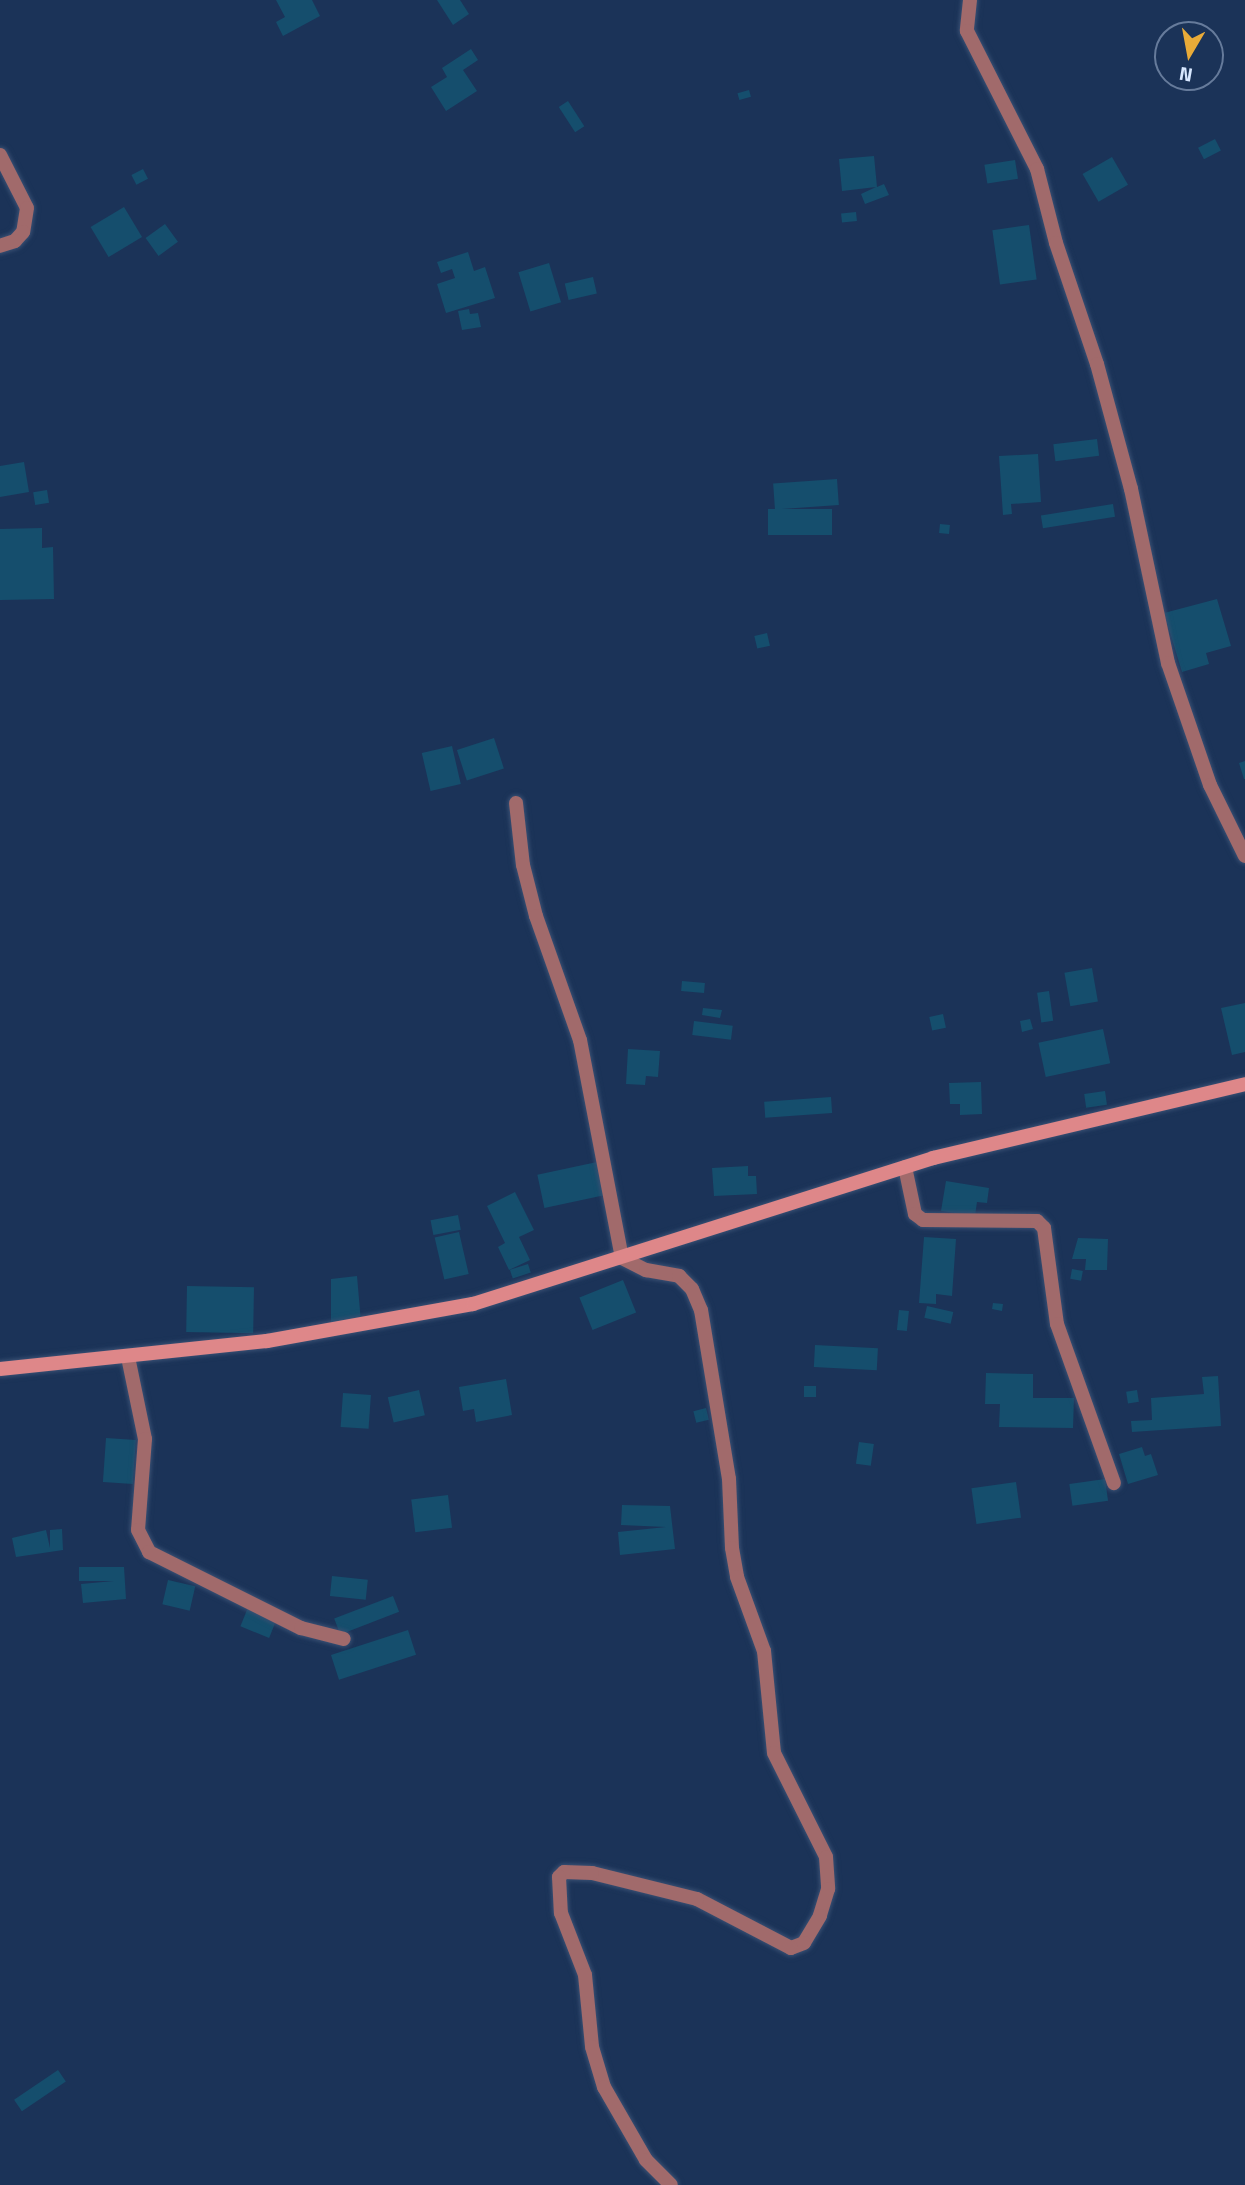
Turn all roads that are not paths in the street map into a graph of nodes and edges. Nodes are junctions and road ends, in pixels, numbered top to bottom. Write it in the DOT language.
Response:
graph roads {
  1 [pos="970,0"];
  2 [pos="0,155"];
  3 [pos="0,246"];
  4 [pos="516,803"];
  5 [pos="1245,856"];
  6 [pos="1245,1084"];
  7 [pos="905,1167"];
  8 [pos="622,1258"];
  9 [pos="128,1357"];
  10 [pos="0,1369"];
  11 [pos="1114,1483"];
  12 [pos="344,1639"];
  13 [pos="671,2185"];
  1 -- 5 [label="street"];
  2 -- 3 [label="street"];
  4 -- 8 [label="street"];
  6 -- 7 [label="street"];
  7 -- 8 [label="street"];
  7 -- 11 [label="street"];
  8 -- 9 [label="street"];
  8 -- 13 [label="street"];
  9 -- 10 [label="street"];
  9 -- 12 [label="street"];
}
